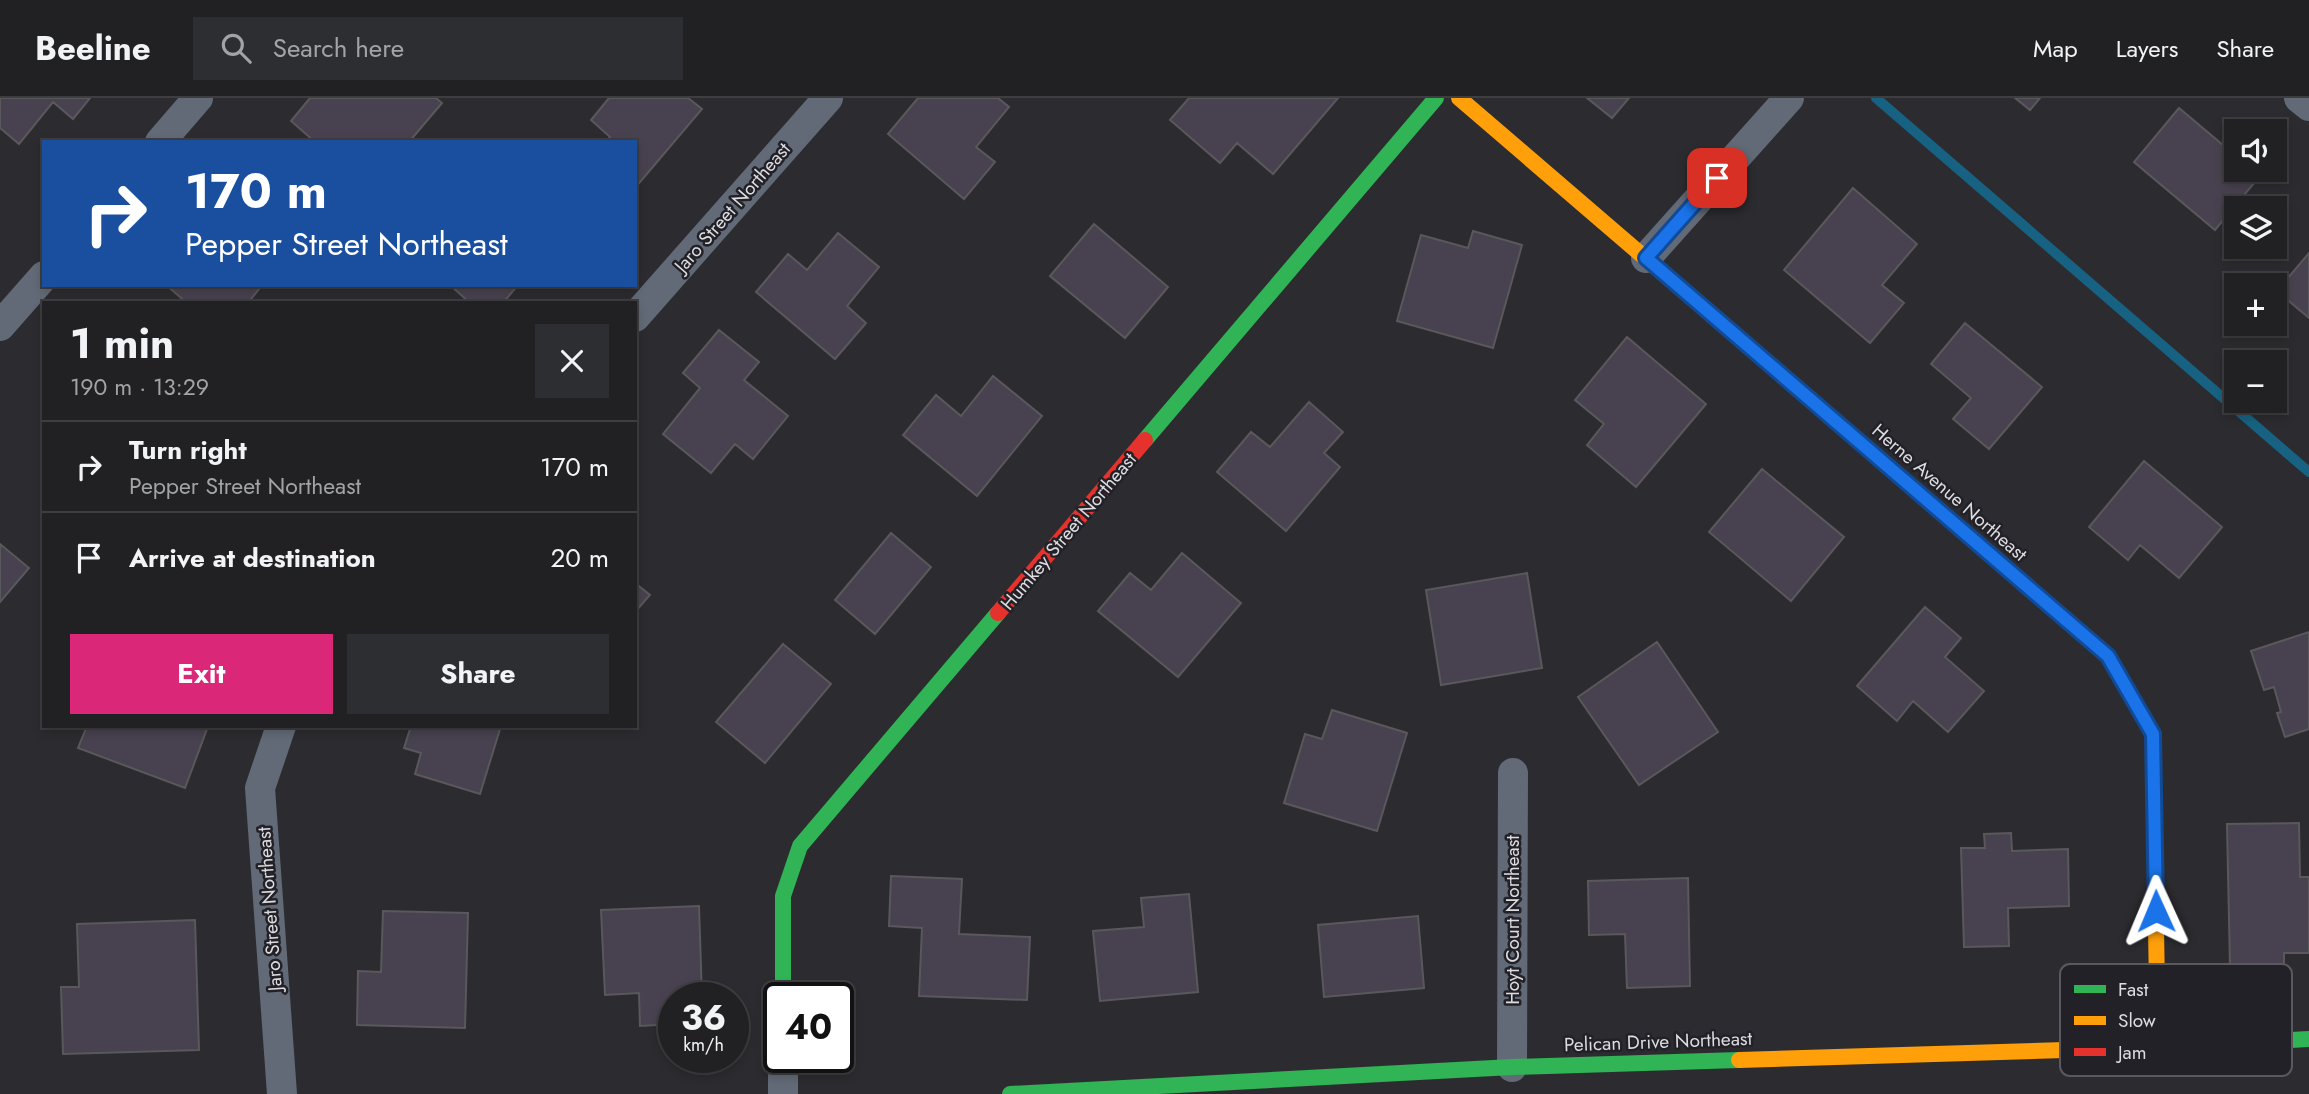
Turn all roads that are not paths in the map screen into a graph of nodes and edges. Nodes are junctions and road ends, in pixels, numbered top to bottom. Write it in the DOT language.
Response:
graph roads {
  1 [pos="198,98"];
  2 [pos="828,98"];
  3 [pos="1436,98"];
  4 [pos="1459,98"];
  5 [pos="1789,98"];
  6 [pos="2299,98"];
  7 [pos="2309,106"];
  8 [pos="162,140"];
  9 [pos="1646,258"];
  10 [pos="42,278"];
  11 [pos="637,315"];
  12 [pos="0,327"];
  13 [pos="280,728"];
  14 [pos="1513,773"];
  15 [pos="2157,964"];
  16 [pos="783,982"];
  17 [pos="2060,1049"];
  18 [pos="1512,1067"];
  19 [pos="783,1073"];
  20 [pos="282,1094"];
  21 [pos="783,1094"];
  22 [pos="1010,1094"];
  1 -- 8 [label="street"];
  2 -- 11 [label="street, Jaro Street Northeast"];
  3 -- 16 [label="street, Humkey Street Northeast"];
  4 -- 9 [label="street, Herne Avenue Northeast"];
  5 -- 9 [label="street"];
  6 -- 7 [label="street"];
  9 -- 15 [label="street, Herne Avenue Northeast"];
  10 -- 12 [label="street"];
  13 -- 20 [label="street, Jaro Street Northeast"];
  14 -- 18 [label="street, Hoyt Court Northeast"];
  17 -- 18 [label="street, Pelican Drive Northeast"];
  18 -- 22 [label="street, Pelican Drive Northeast"];
  19 -- 21 [label="street"];
}
